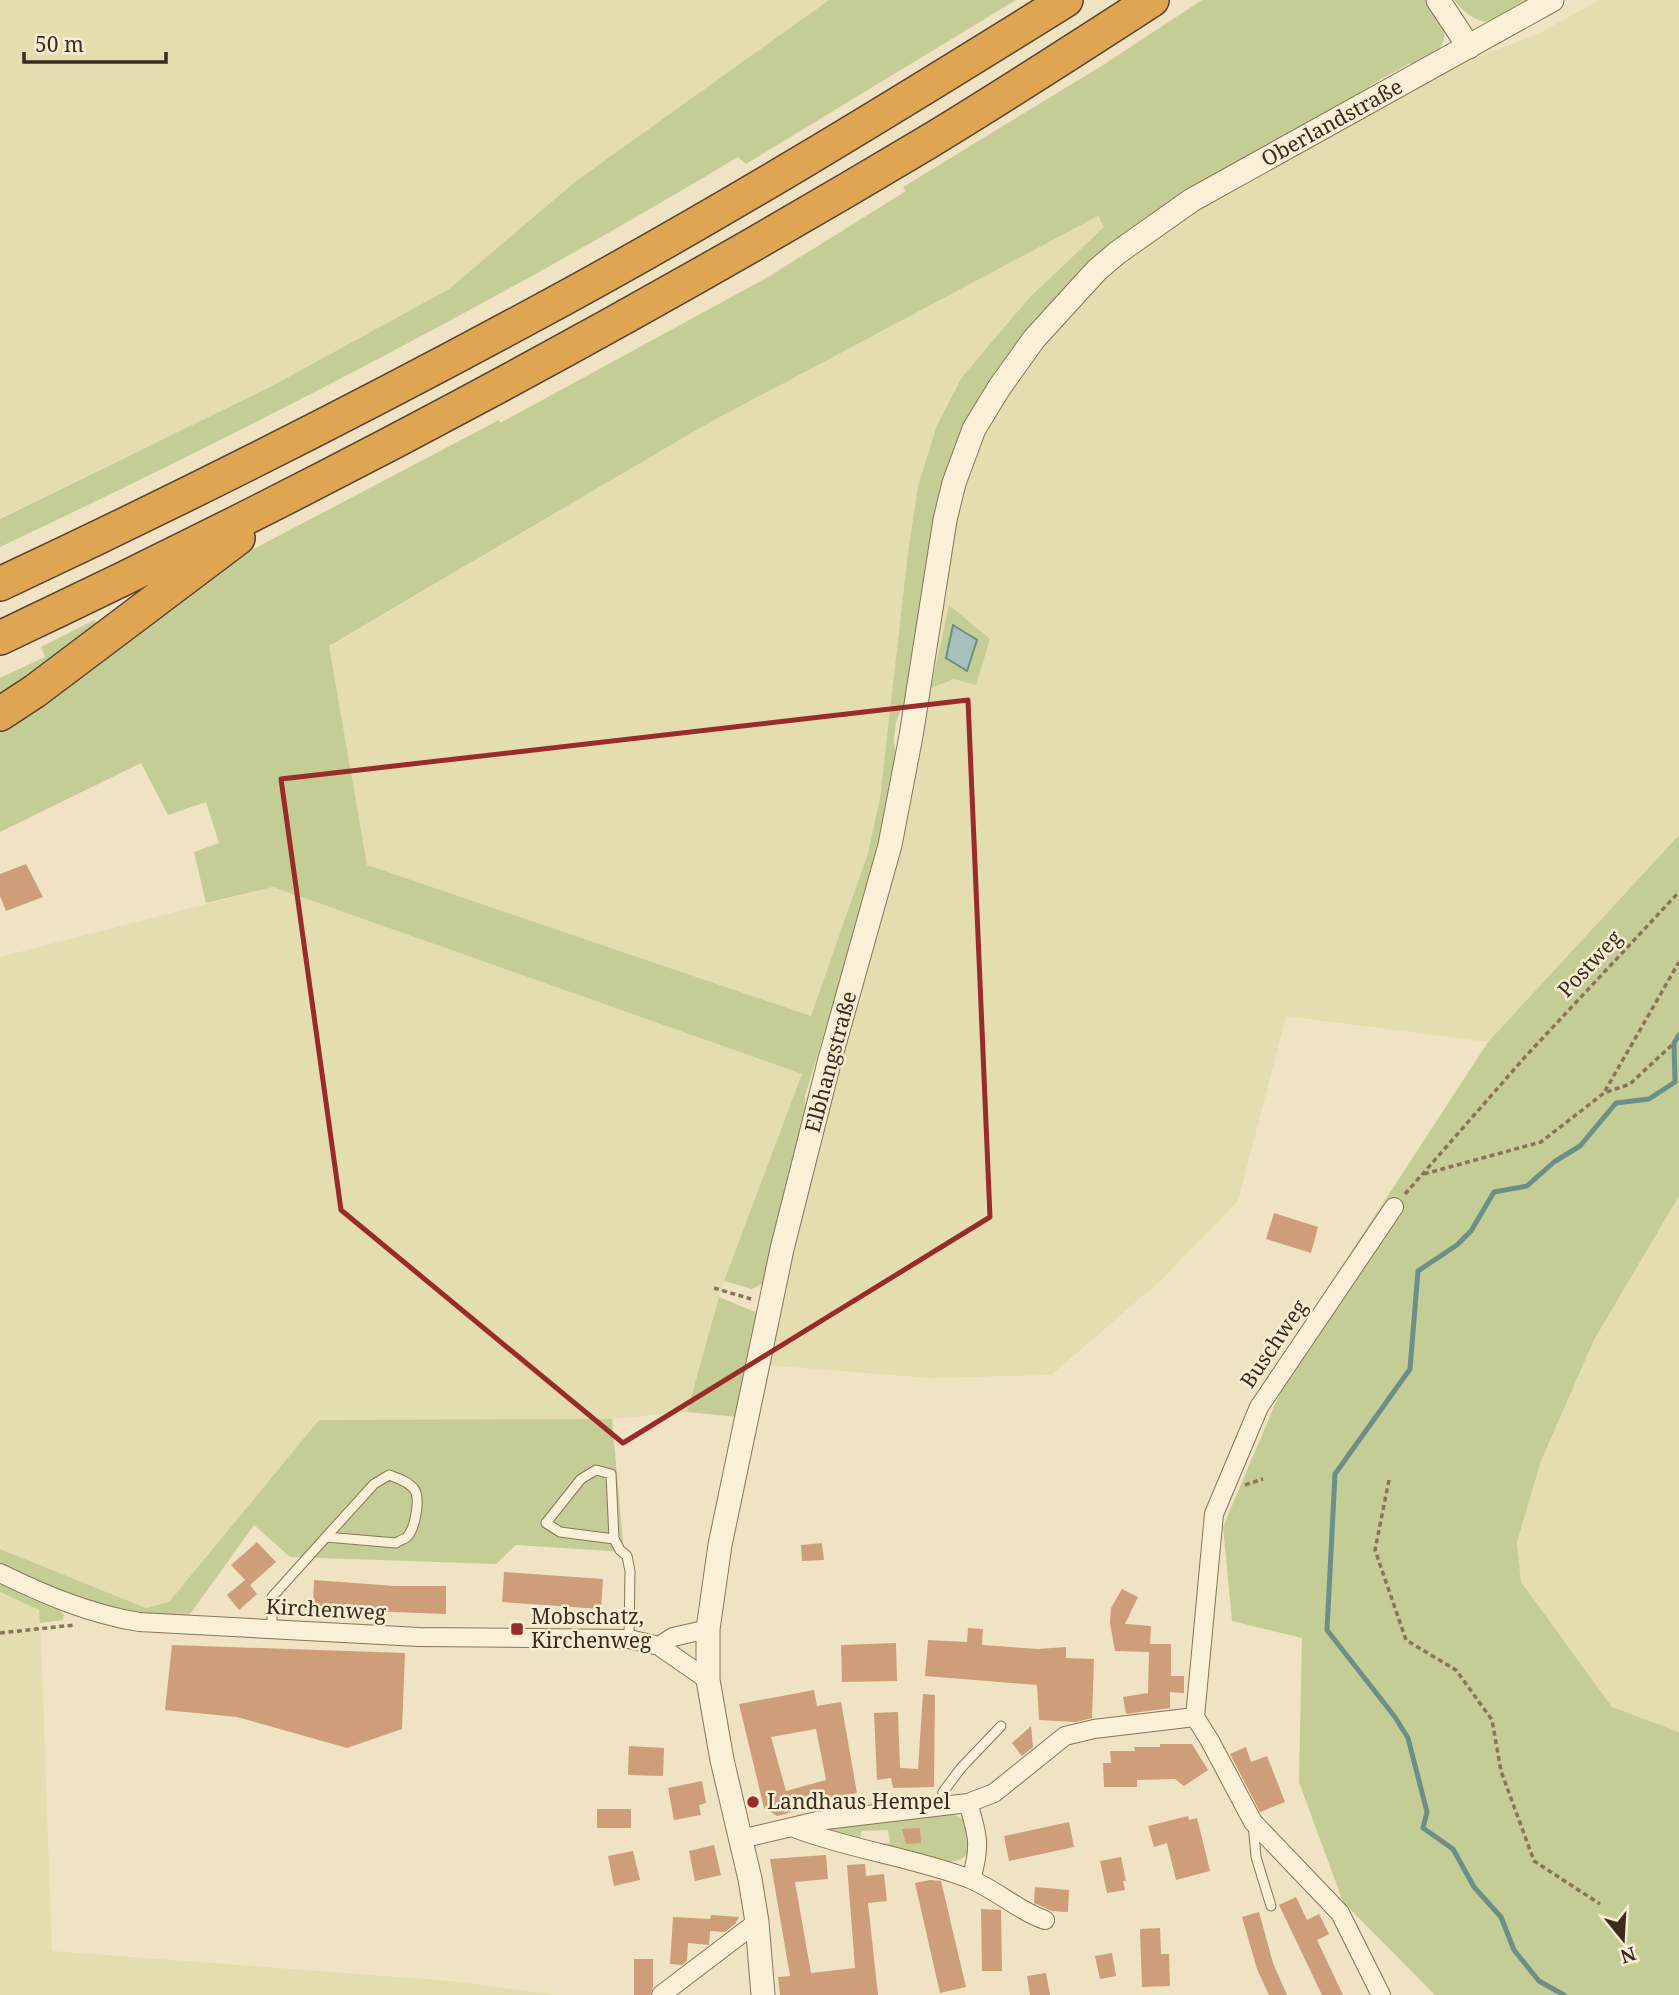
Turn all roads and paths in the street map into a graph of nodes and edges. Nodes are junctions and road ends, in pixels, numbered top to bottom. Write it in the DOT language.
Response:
graph roads {
  1 [pos="1066,0"];
  2 [pos="1152,0"];
  3 [pos="1438,0"];
  4 [pos="1552,0"];
  5 [pos="1469,47"];
  6 [pos="1117,253"];
  7 [pos="295,493"];
  8 [pos="0,584"];
  9 [pos="0,638"];
  10 [pos="0,714"];
  11 [pos="1679,892"];
  12 [pos="1679,962"];
  13 [pos="1674,1043"];
  14 [pos="1604,1093"];
  15 [pos="1422,1175"];
  16 [pos="1394,1207"];
  17 [pos="714,1288"];
  18 [pos="770,1305"];
  19 [pos="1263,1479"];
  20 [pos="1389,1480"];
  21 [pos="1245,1485"];
  22 [pos="326,1537"];
  23 [pos="614,1539"];
  24 [pos="0,1573"];
  25 [pos="97,1614"];
  26 [pos="708,1629"];
  27 [pos="272,1630"];
  28 [pos="0,1633"];
  29 [pos="629,1639"];
  30 [pos="659,1646"];
  31 [pos="708,1681"];
  32 [pos="1195,1717"];
  33 [pos="1001,1726"];
  34 [pos="968,1803"];
  35 [pos="942,1805"];
  36 [pos="1253,1822"];
  37 [pos="794,1828"];
  38 [pos="741,1839"];
  39 [pos="971,1880"];
  40 [pos="1600,1904"];
  41 [pos="1271,1906"];
  42 [pos="1045,1920"];
  43 [pos="757,1922"];
  44 [pos="662,1995"];
  45 [pos="763,1995"];
  46 [pos="1381,1995"];
  1 -- 8 [label="highway"];
  2 -- 7 [label="highway"];
  3 -- 5 [label="street"];
  4 -- 5 [label="street, Oberlandstraße"];
  5 -- 6 [label="street, Oberlandstraße"];
  6 -- 18 [label="street, Elbhangstraße"];
  7 -- 9 [label="highway"];
  7 -- 10 [label="highway"];
  11 -- 15 [label="path, Postweg"];
  12 -- 14 [label="path"];
  13 -- 14 [label="path"];
  14 -- 15 [label="path"];
  15 -- 16 [label="path"];
  16 -- 32 [label="street, Buschweg"];
  17 -- 18 [label="path"];
  18 -- 26 [label="street, Elbhangstraße"];
  19 -- 21 [label="path"];
  20 -- 40 [label="path"];
  22 -- 22 [label="lane"];
  22 -- 27 [label="lane"];
  23 -- 23 [label="lane"];
  23 -- 29 [label="lane"];
  24 -- 25 [label="street, Kirchenweg"];
  25 -- 27 [label="street, Kirchenweg"];
  25 -- 28 [label="path"];
  26 -- 30 [label="street"];
  26 -- 31 [label="street, Elbhangstraße"];
  27 -- 29 [label="street, Kirchenweg"];
  29 -- 30 [label="street, Kirchenweg"];
  30 -- 31 [label="street, Kirchenweg"];
  31 -- 38 [label="street, Elbhangstraße"];
  32 -- 34 [label="street"];
  32 -- 36 [label="street"];
  33 -- 35 [label="lane"];
  34 -- 35 [label="street"];
  34 -- 39 [label="street"];
  35 -- 37 [label="street"];
  36 -- 41 [label="lane"];
  36 -- 46 [label="street"];
  37 -- 38 [label="street"];
  37 -- 39 [label="street"];
  38 -- 43 [label="street, Elbhangstraße"];
  39 -- 42 [label="street"];
  43 -- 44 [label="street"];
  43 -- 45 [label="street, Elbhangstraße"];
}
